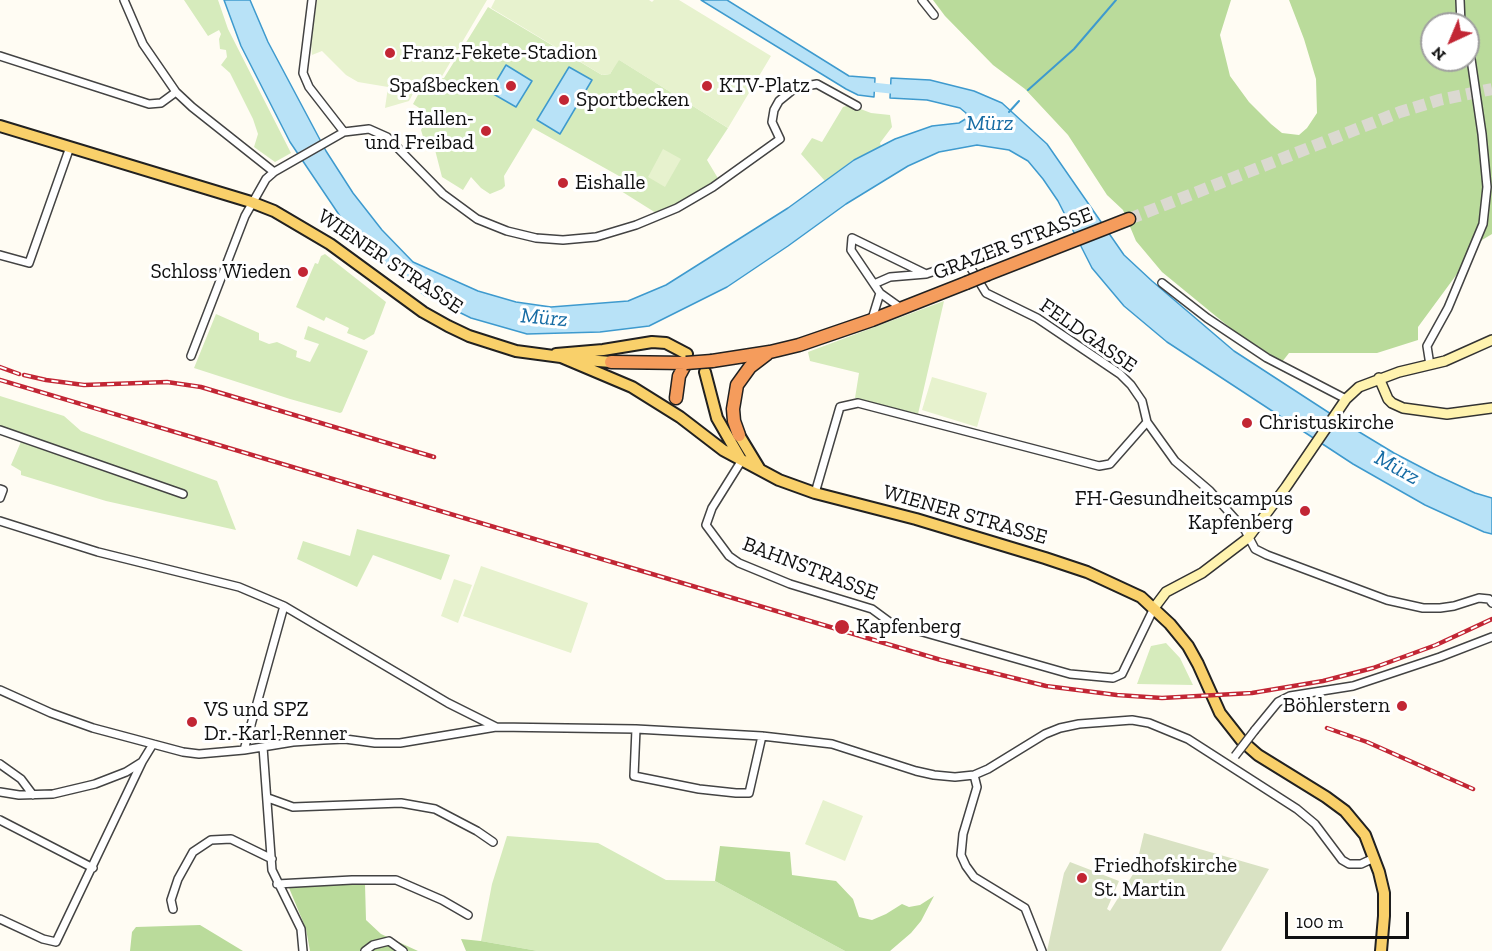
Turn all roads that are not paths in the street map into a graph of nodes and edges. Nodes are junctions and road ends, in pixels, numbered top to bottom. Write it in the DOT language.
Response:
graph roads {
  1 [pos="123,0"];
  2 [pos="312,0"];
  3 [pos="922,0"];
  4 [pos="934,15"];
  5 [pos="0,56"];
  6 [pos="1473,72"];
  7 [pos="176,92"];
  8 [pos="857,106"];
  9 [pos="0,126"];
  10 [pos="344,132"];
  11 [pos="70,147"];
  12 [pos="274,172"];
  13 [pos="251,202"];
  14 [pos="1129,219"];
  15 [pos="0,255"];
  16 [pos="926,274"];
  17 [pos="1162,283"];
  18 [pos="874,284"];
  19 [pos="880,293"];
  20 [pos="906,307"];
  21 [pos="872,320"];
  22 [pos="1492,340"];
  23 [pos="545,355"];
  24 [pos="191,356"];
  25 [pos="561,357"];
  26 [pos="687,358"];
  27 [pos="747,361"];
  28 [pos="611,362"];
  29 [pos="1430,365"];
  30 [pos="705,372"];
  31 [pos="1379,378"];
  32 [pos="676,398"];
  33 [pos="1346,399"];
  34 [pos="1492,408"];
  35 [pos="680,417"];
  36 [pos="1147,422"];
  37 [pos="0,430"];
  38 [pos="739,435"];
  39 [pos="742,460"];
  40 [pos="761,471"];
  41 [pos="0,489"];
  42 [pos="815,492"];
  43 [pos="183,494"];
  44 [pos="0,498"];
  45 [pos="0,520"];
  46 [pos="1248,538"];
  47 [pos="1492,603"];
  48 [pos="284,606"];
  49 [pos="1154,608"];
  50 [pos="1492,637"];
  51 [pos="0,690"];
  52 [pos="496,727"];
  53 [pos="636,729"];
  54 [pos="762,736"];
  55 [pos="153,744"];
  56 [pos="263,747"];
  57 [pos="244,750"];
  58 [pos="142,762"];
  59 [pos="0,764"];
  60 [pos="1228,764"];
  61 [pos="974,775"];
  62 [pos="0,792"];
  63 [pos="33,795"];
  64 [pos="268,798"];
  65 [pos="0,820"];
  66 [pos="493,842"];
  67 [pos="1374,858"];
  68 [pos="272,859"];
  69 [pos="93,868"];
  70 [pos="277,884"];
  71 [pos="173,909"];
  72 [pos="468,915"];
  73 [pos="0,919"];
  74 [pos="303,951"];
  75 [pos="364,951"];
  76 [pos="403,951"];
  77 [pos="1042,951"];
  78 [pos="1381,951"];
  1 -- 7 [label="street"];
  2 -- 10 [label="street"];
  3 -- 4 [label="street"];
  5 -- 7 [label="street"];
  6 -- 29 [label="street"];
  7 -- 12 [label="street"];
  8 -- 10 [label="street"];
  9 -- 11 [label="main road, WIENER STRASSE"];
  10 -- 12 [label="street"];
  11 -- 13 [label="main road, WIENER STRASSE"];
  11 -- 15 [label="street"];
  12 -- 13 [label="street"];
  13 -- 23 [label="main road, WIENER STRASSE"];
  13 -- 24 [label="street"];
  14 -- 20 [label="highway, GRAZER STRASSE, bridge"];
  16 -- 18 [label="street, FELDGASSE"];
  16 -- 18 [label="street"];
  16 -- 36 [label="street, FELDGASSE"];
  17 -- 33 [label="street"];
  18 -- 19 [label="street"];
  19 -- 20 [label="street"];
  19 -- 21 [label="street"];
  20 -- 21 [label="highway, GRAZER STRASSE"];
  21 -- 27 [label="highway, GRAZER STRASSE"];
  22 -- 29 [label="street"];
  23 -- 25 [label="main road, WIENER STRASSE"];
  23 -- 26 [label="main road, WIENER STRASSE"];
  25 -- 28 [label="main road"];
  25 -- 35 [label="main road, WIENER STRASSE"];
  26 -- 27 [label="highway, bridge"];
  26 -- 28 [label="highway"];
  26 -- 32 [label="highway"];
  27 -- 38 [label="highway"];
  29 -- 31 [label="street"];
  30 -- 39 [label="main road"];
  31 -- 33 [label="street"];
  31 -- 34 [label="street"];
  32 -- 35 [label="main road"];
  33 -- 46 [label="street"];
  35 -- 39 [label="main road, WIENER STRASSE"];
  36 -- 42 [label="street"];
  36 -- 46 [label="street, FELDGASSE"];
  37 -- 43 [label="street"];
  38 -- 40 [label="main road"];
  39 -- 40 [label="main road, WIENER STRASSE"];
  39 -- 49 [label="street, BAHNSTRASSE"];
  40 -- 42 [label="main road, WIENER STRASSE"];
  41 -- 44 [label="street"];
  42 -- 49 [label="main road, WIENER STRASSE"];
  45 -- 48 [label="street"];
  46 -- 47 [label="street, FELDGASSE"];
  46 -- 49 [label="street"];
  48 -- 52 [label="street"];
  48 -- 57 [label="street"];
  49 -- 67 [label="main road, WIENER STRASSE"];
  50 -- 60 [label="street, bridge"];
  51 -- 55 [label="street"];
  52 -- 53 [label="street"];
  52 -- 56 [label="street"];
  53 -- 54 [label="street"];
  53 -- 54 [label="street"];
  54 -- 61 [label="street"];
  55 -- 57 [label="street"];
  55 -- 58 [label="street"];
  56 -- 57 [label="street"];
  56 -- 64 [label="street"];
  58 -- 63 [label="street"];
  58 -- 69 [label="street"];
  59 -- 63 [label="street"];
  60 -- 61 [label="street"];
  60 -- 67 [label="street"];
  61 -- 77 [label="street"];
  62 -- 63 [label="street"];
  64 -- 66 [label="street"];
  64 -- 68 [label="street"];
  65 -- 69 [label="street"];
  67 -- 78 [label="main road, WIENER STRASSE"];
  68 -- 70 [label="street"];
  68 -- 71 [label="street"];
  69 -- 73 [label="street"];
  70 -- 72 [label="street"];
  70 -- 74 [label="street"];
  75 -- 76 [label="street"];
}
